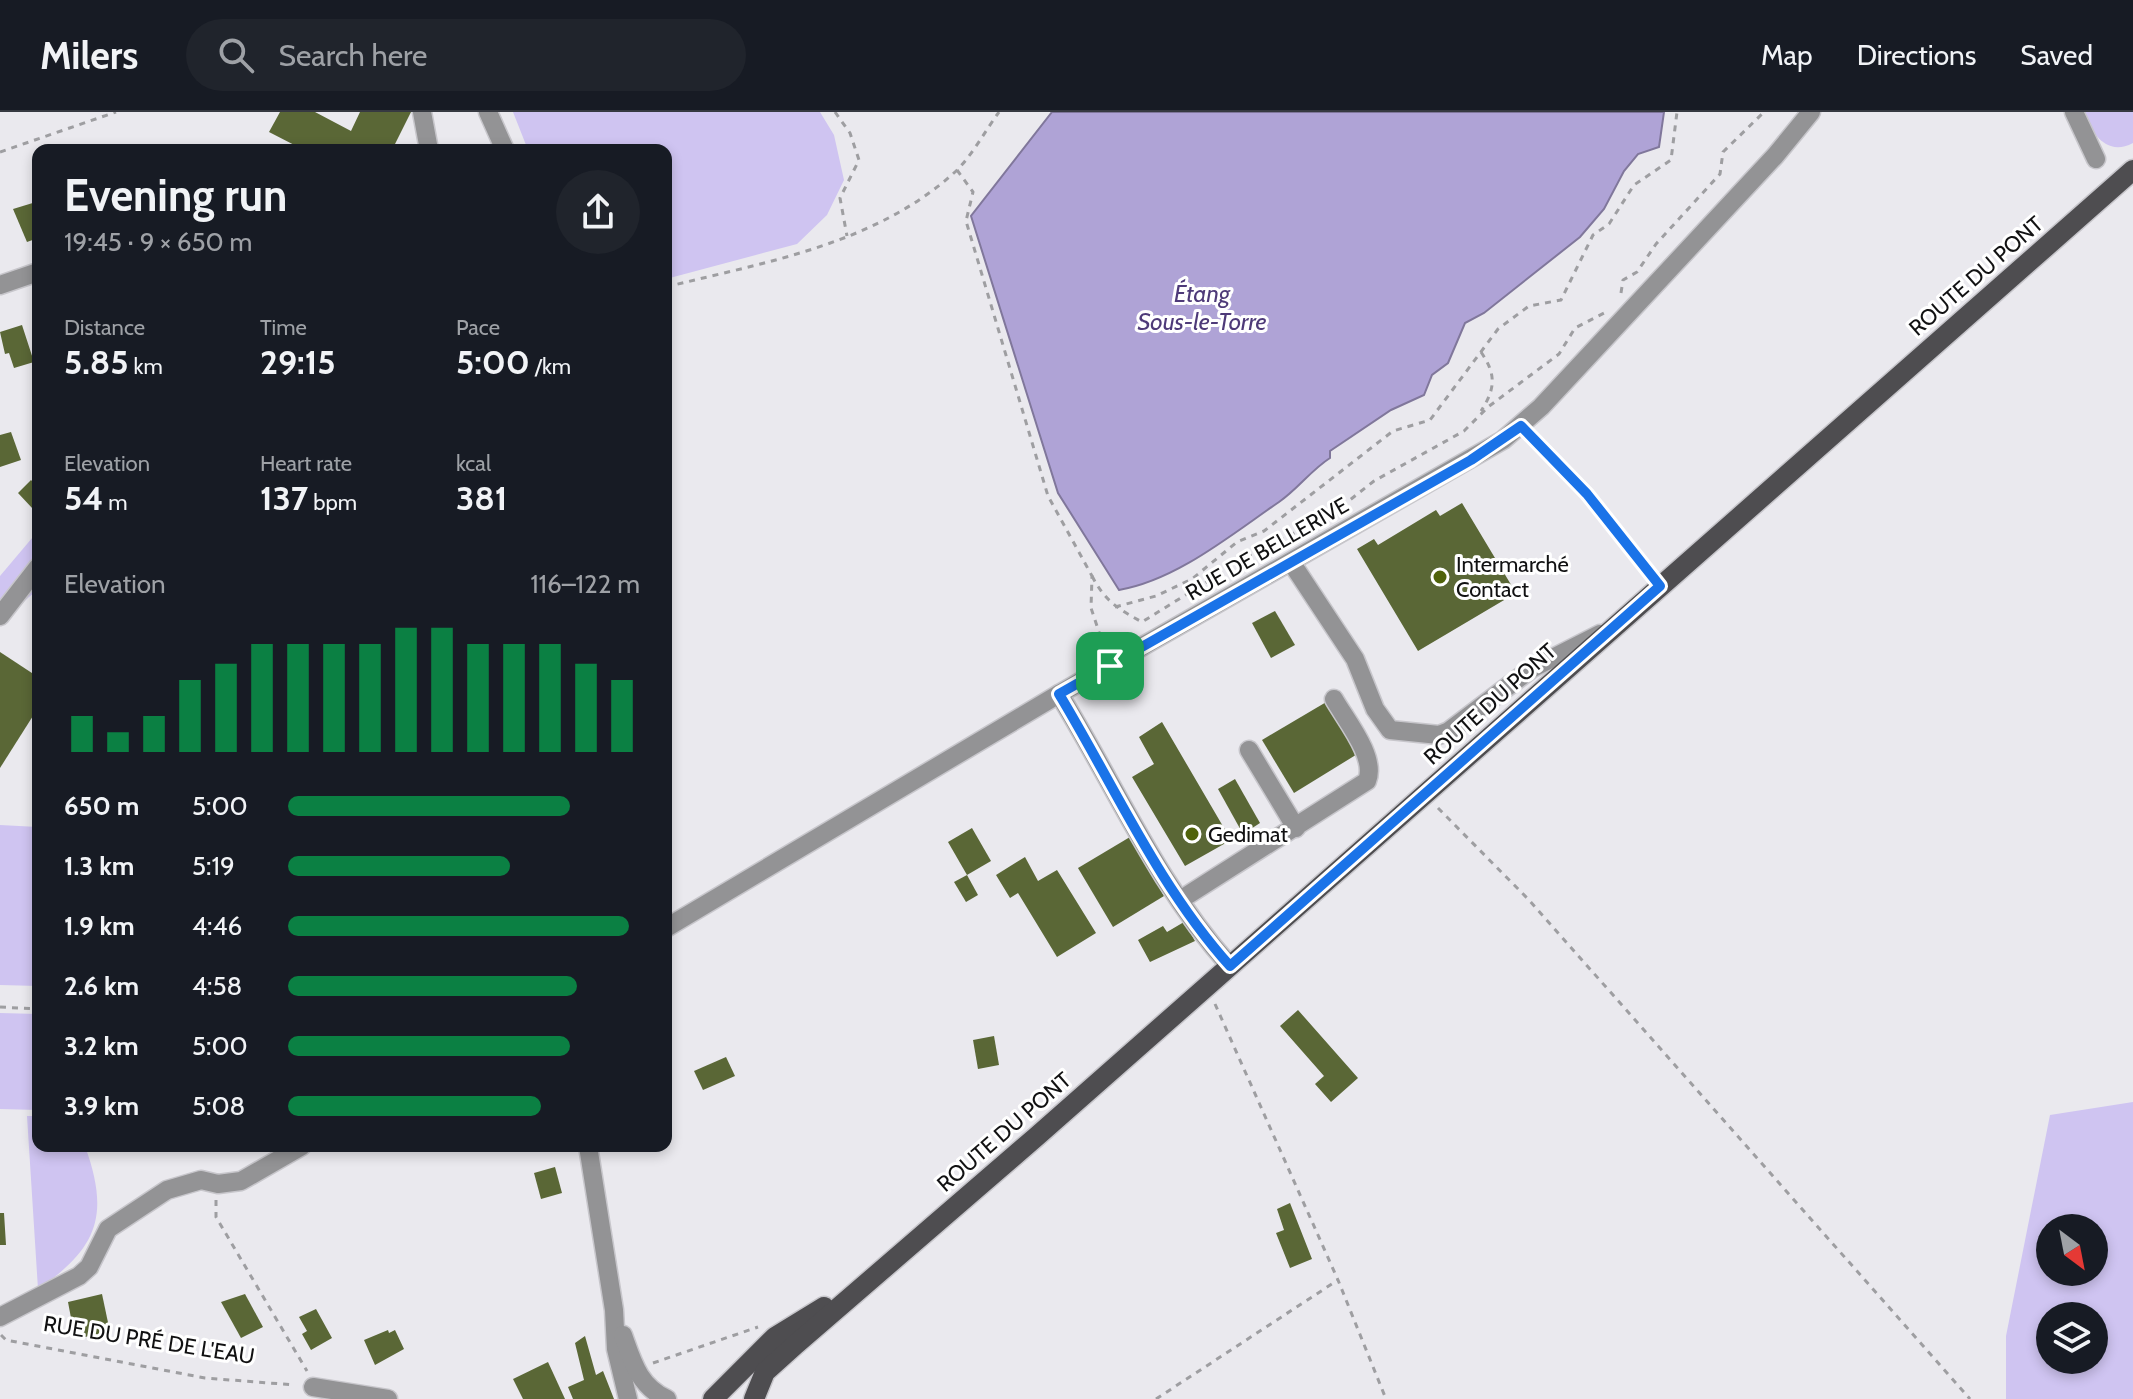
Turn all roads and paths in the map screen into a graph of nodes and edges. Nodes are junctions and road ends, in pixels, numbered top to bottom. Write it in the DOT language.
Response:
graph roads {
  1 [pos="116,112"];
  2 [pos="422,112"];
  3 [pos="488,112"];
  4 [pos="835,112"];
  5 [pos="999,112"];
  6 [pos="1677,112"];
  7 [pos="1764,112"];
  8 [pos="1811,112"];
  9 [pos="2074,112"];
  10 [pos="428,144"];
  11 [pos="502,144"];
  12 [pos="0,152"];
  13 [pos="2096,159"];
  14 [pos="957,170"];
  15 [pos="2133,170"];
  16 [pos="847,236"];
  17 [pos="32,274"];
  18 [pos="0,285"];
  19 [pos="672,285"];
  20 [pos="1620,298"];
  21 [pos="1611,311"];
  22 [pos="1481,352"];
  23 [pos="1477,418"];
  24 [pos="1521,426"];
  25 [pos="1291,562"];
  26 [pos="32,575"];
  27 [pos="1092,576"];
  28 [pos="1660,586"];
  29 [pos="1114,608"];
  30 [pos="0,616"];
  31 [pos="1609,630"];
  32 [pos="1110,666"];
  33 [pos="1059,694"];
  34 [pos="1334,699"];
  35 [pos="1249,750"];
  36 [pos="1425,793"];
  37 [pos="1296,828"];
  38 [pos="1180,900"];
  39 [pos="672,924"];
  40 [pos="1230,966"];
  41 [pos="1207,986"];
  42 [pos="0,1007"];
  43 [pos="32,1009"];
  44 [pos="292,1152"];
  45 [pos="589,1152"];
  46 [pos="218,1184"];
  47 [pos="879,1273"];
  48 [pos="1338,1280"];
  49 [pos="614,1310"];
  50 [pos="0,1317"];
  51 [pos="765,1325"];
  52 [pos="0,1333"];
  53 [pos="647,1362"];
  54 [pos="313,1387"];
  55 [pos="388,1399"];
  56 [pos="628,1399"];
  57 [pos="667,1399"];
  58 [pos="713,1399"];
  59 [pos="754,1399"];
  60 [pos="1156,1399"];
  61 [pos="1386,1399"];
  62 [pos="1970,1399"];
  1 -- 12 [label="path"];
  2 -- 10 [label="street"];
  3 -- 11 [label="street"];
  4 -- 16 [label="path"];
  5 -- 14 [label="path"];
  6 -- 22 [label="path"];
  7 -- 20 [label="path"];
  8 -- 24 [label="street, RUE DE BELLERIVE"];
  9 -- 13 [label="street"];
  14 -- 16 [label="path"];
  14 -- 27 [label="path"];
  15 -- 28 [label="main road, ROUTE DU PONT"];
  16 -- 19 [label="path"];
  17 -- 18 [label="street"];
  21 -- 23 [label="path"];
  22 -- 23 [label="path"];
  22 -- 29 [label="path"];
  23 -- 29 [label="path"];
  24 -- 25 [label="street, RUE DE BELLERIVE"];
  24 -- 28 [label="path"];
  25 -- 31 [label="street"];
  25 -- 32 [label="street, RUE DE BELLERIVE"];
  26 -- 30 [label="street"];
  27 -- 29 [label="path"];
  27 -- 32 [label="path"];
  28 -- 31 [label="main road, ROUTE DU PONT"];
  31 -- 36 [label="main road, ROUTE DU PONT"];
  32 -- 33 [label="street, RUE DE BELLERIVE"];
  33 -- 38 [label="street"];
  33 -- 39 [label="street, RUE DE BELLERIVE"];
  34 -- 37 [label="street"];
  35 -- 37 [label="street"];
  36 -- 40 [label="main road, ROUTE DU PONT"];
  36 -- 62 [label="path"];
  37 -- 38 [label="street"];
  38 -- 40 [label="street"];
  40 -- 41 [label="main road, ROUTE DU PONT"];
  41 -- 47 [label="main road, ROUTE DU PONT"];
  41 -- 48 [label="path"];
  42 -- 43 [label="path"];
  44 -- 46 [label="street"];
  45 -- 49 [label="street"];
  46 -- 50 [label="street"];
  46 -- 54 [label="path"];
  47 -- 58 [label="main road, ROUTE DU PONT"];
  47 -- 59 [label="main road, ROUTE DU PONT"];
  48 -- 60 [label="path"];
  48 -- 61 [label="path"];
  49 -- 56 [label="street"];
  49 -- 57 [label="street"];
  51 -- 53 [label="path"];
  52 -- 54 [label="path, RUE DU PRÉ DE L'EAU"];
  54 -- 55 [label="street"];
}
